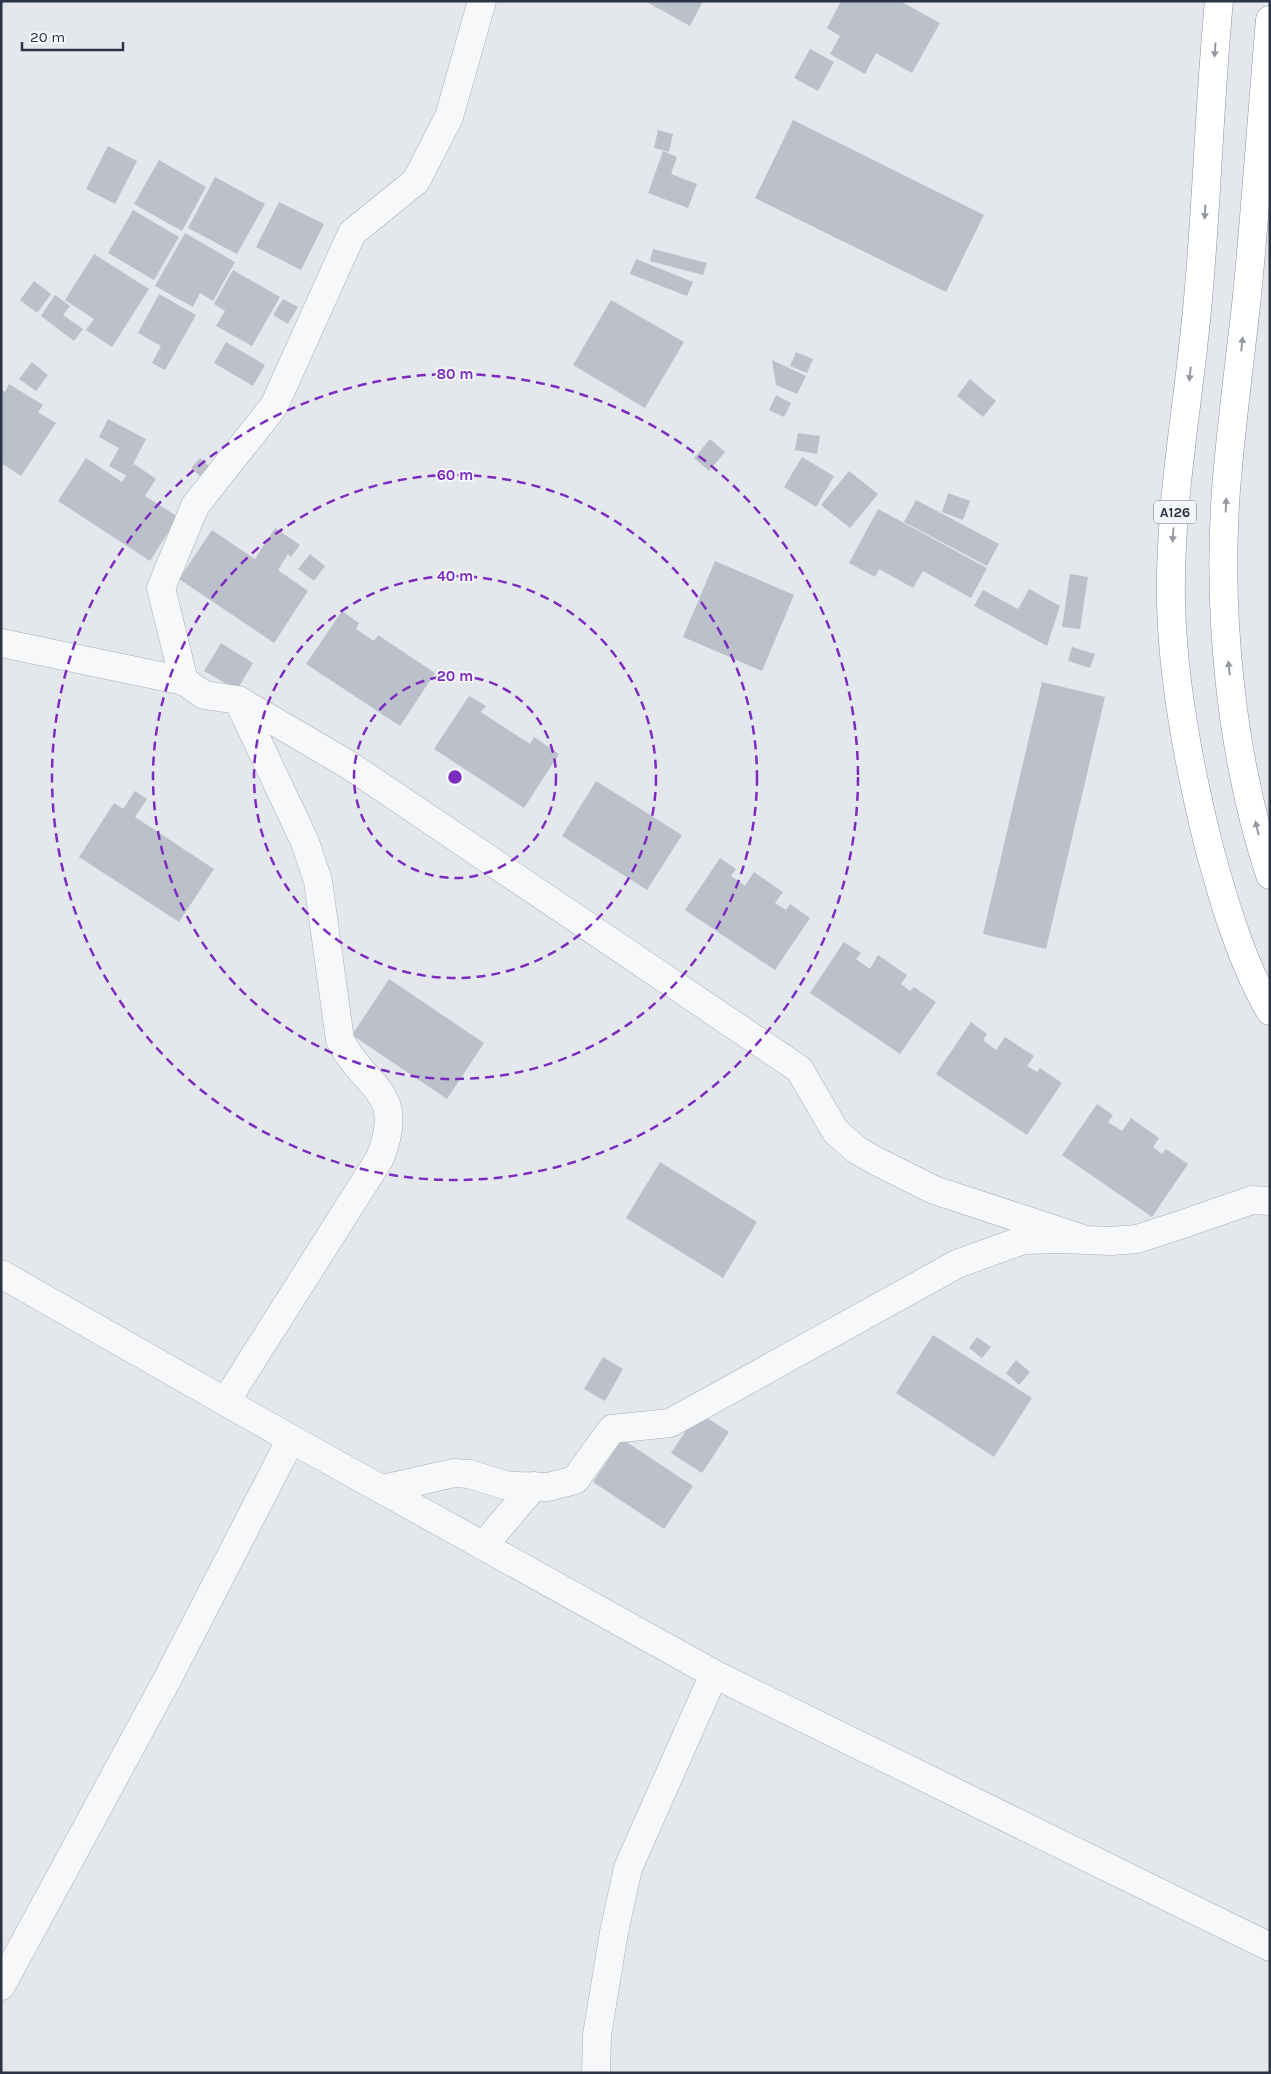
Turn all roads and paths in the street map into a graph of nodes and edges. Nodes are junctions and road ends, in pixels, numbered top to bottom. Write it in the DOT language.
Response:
graph roads {
  1 [pos="482,1"];
  2 [pos="1219,1"];
  3 [pos="1270,20"];
  4 [pos="1,643"];
  5 [pos="184,681"];
  6 [pos="238,700"];
  7 [pos="1270,874"];
  8 [pos="1270,1011"];
  9 [pos="1270,1202"];
  10 [pos="1086,1240"];
  11 [pos="1,1274"];
  12 [pos="226,1402"];
  13 [pos="291,1439"];
  14 [pos="534,1486"];
  15 [pos="383,1489"];
  16 [pos="483,1546"];
  17 [pos="714,1674"];
  18 [pos="1270,1946"];
  19 [pos="1,1986"];
  20 [pos="596,2073"];
  1 -- 5 [label="street"];
  2 -- 8 [label="highway, A126, one-way"];
  7 -- 3 [label="highway, one-way"];
  4 -- 5 [label="street"];
  5 -- 6 [label="street"];
  6 -- 10 [label="street"];
  6 -- 12 [label="street"];
  9 -- 10 [label="street"];
  10 -- 14 [label="street"];
  11 -- 12 [label="street"];
  12 -- 13 [label="street"];
  13 -- 15 [label="street"];
  13 -- 19 [label="street"];
  14 -- 15 [label="street"];
  14 -- 16 [label="street"];
  15 -- 16 [label="street"];
  16 -- 17 [label="street"];
  17 -- 18 [label="street"];
  17 -- 20 [label="street"];
}
